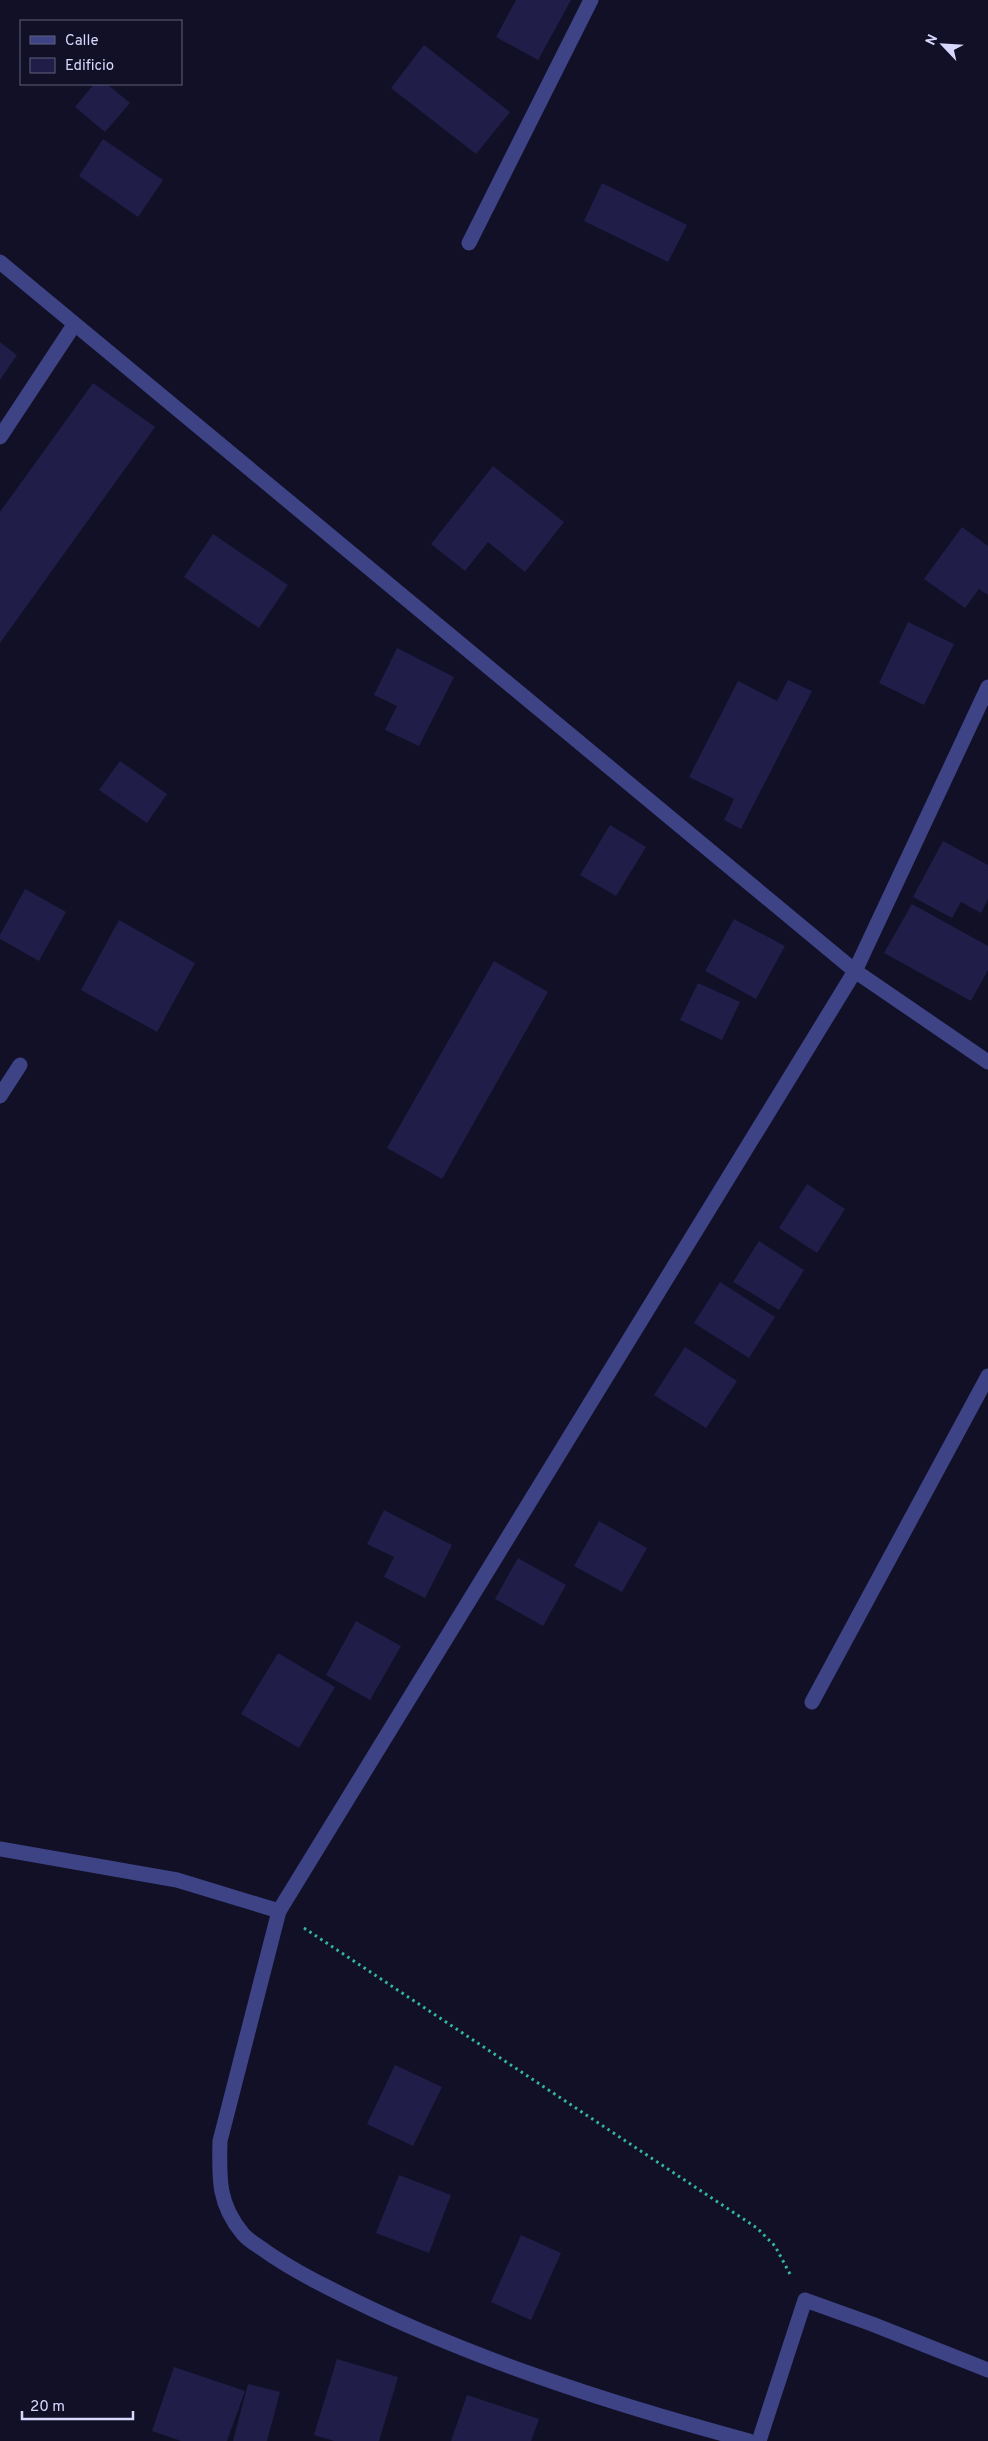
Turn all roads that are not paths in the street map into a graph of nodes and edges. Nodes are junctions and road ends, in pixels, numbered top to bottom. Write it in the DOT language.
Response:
graph roads {
  1 [pos="591,0"];
  2 [pos="469,243"];
  3 [pos="0,262"];
  4 [pos="74,325"];
  5 [pos="0,437"];
  6 [pos="988,687"];
  7 [pos="854,970"];
  8 [pos="988,1062"];
  9 [pos="20,1065"];
  10 [pos="0,1096"];
  11 [pos="988,1376"];
  12 [pos="812,1702"];
  13 [pos="0,1849"];
  14 [pos="279,1911"];
  15 [pos="988,2370"];
  16 [pos="749,2441"];
  17 [pos="759,2441"];
  1 -- 2 [label="street"];
  3 -- 4 [label="street"];
  4 -- 5 [label="street"];
  4 -- 7 [label="street"];
  6 -- 7 [label="street"];
  7 -- 8 [label="street"];
  7 -- 14 [label="street"];
  9 -- 10 [label="street"];
  11 -- 12 [label="street"];
  13 -- 14 [label="street"];
  14 -- 16 [label="street"];
  15 -- 17 [label="street"];
}
